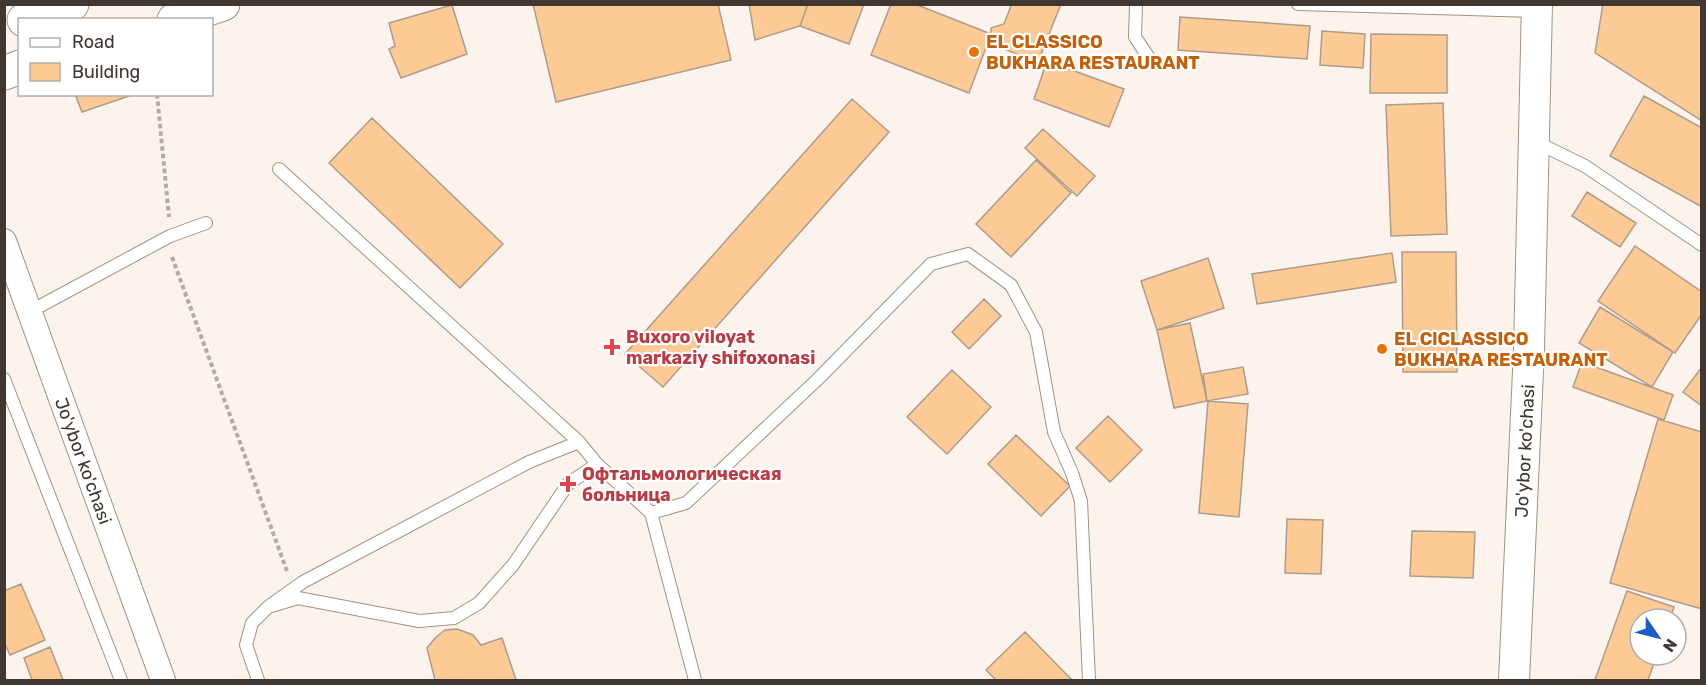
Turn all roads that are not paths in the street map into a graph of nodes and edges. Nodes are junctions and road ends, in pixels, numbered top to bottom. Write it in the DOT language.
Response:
graph roads {
  1 [pos="72,4"];
  2 [pos="223,4"];
  3 [pos="1136,4"];
  4 [pos="1298,4"];
  5 [pos="1537,8"];
  6 [pos="30,18"];
  7 [pos="180,18"];
  8 [pos="1153,64"];
  9 [pos="1536,142"];
  10 [pos="279,169"];
  11 [pos="206,223"];
  12 [pos="4,241"];
  13 [pos="1701,245"];
  14 [pos="29,312"];
  15 [pos="4,379"];
  16 [pos="579,442"];
  17 [pos="597,464"];
  18 [pos="651,513"];
  19 [pos="268,607"];
  20 [pos="122,681"];
  21 [pos="163,681"];
  22 [pos="258,681"];
  23 [pos="695,681"];
  24 [pos="1089,681"];
  25 [pos="1514,681"];
  1 -- 6 [label="main road"];
  2 -- 7 [label="main road"];
  3 -- 8 [label="lane"];
  4 -- 5 [label="lane"];
  5 -- 9 [label="street, Jo'ybor ko'chasi"];
  9 -- 13 [label="lane"];
  9 -- 25 [label="street, Jo'ybor ko'chasi"];
  10 -- 16 [label="lane"];
  11 -- 14 [label="lane"];
  12 -- 14 [label="street, Jo'ybor ko'chasi"];
  14 -- 21 [label="street, Jo'ybor ko'chasi"];
  15 -- 20 [label="lane"];
  16 -- 17 [label="lane"];
  16 -- 19 [label="lane"];
  17 -- 18 [label="lane"];
  17 -- 19 [label="lane"];
  18 -- 23 [label="lane"];
  18 -- 24 [label="lane"];
  19 -- 22 [label="lane"];
}
